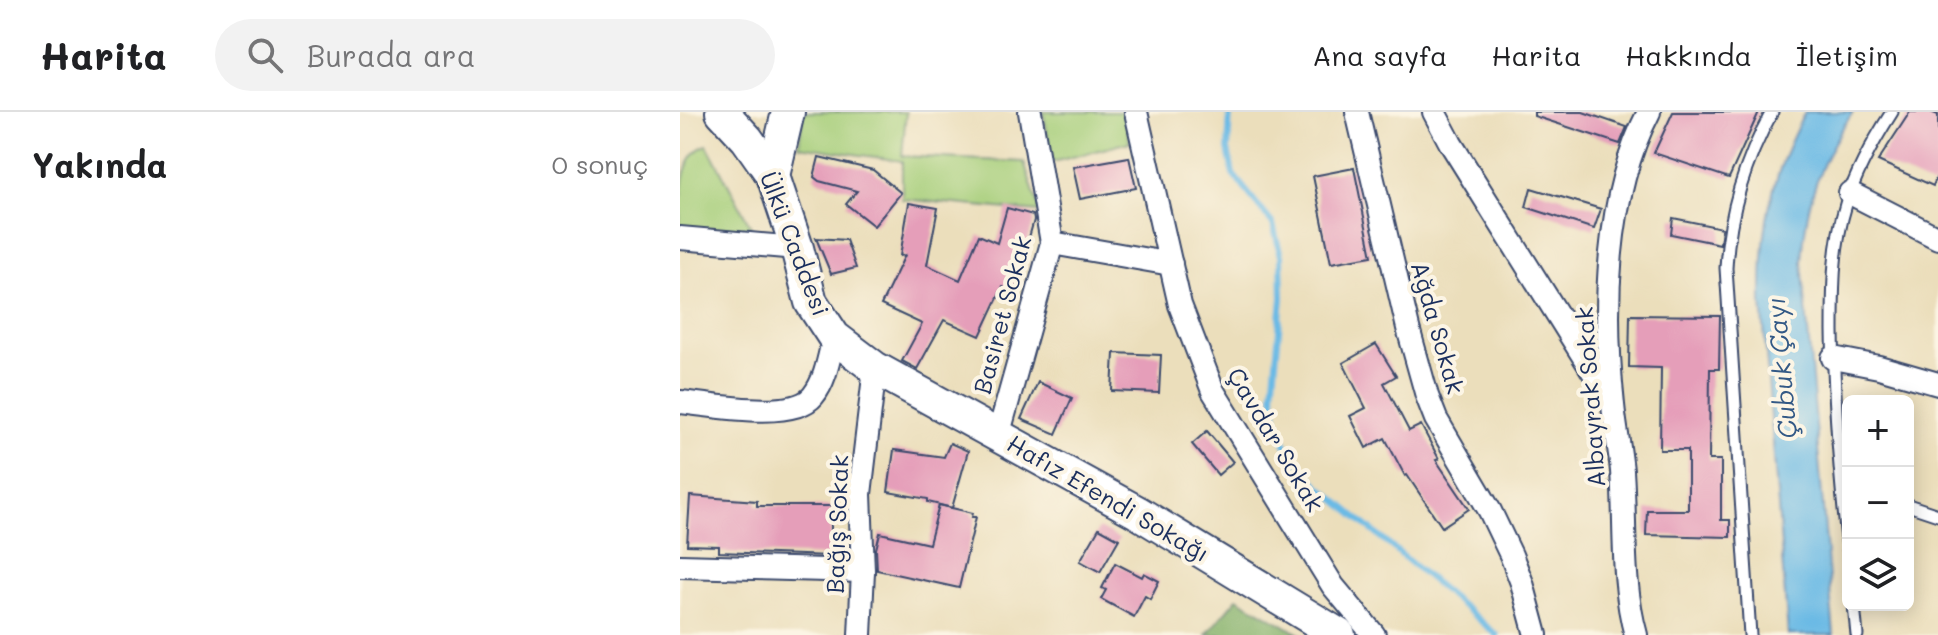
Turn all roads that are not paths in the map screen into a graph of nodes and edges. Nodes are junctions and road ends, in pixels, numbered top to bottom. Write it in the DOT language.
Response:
graph roads {
  1 [pos="722,112"];
  2 [pos="788,112"];
  3 [pos="1030,112"];
  4 [pos="1136,112"];
  5 [pos="1357,112"];
  6 [pos="1434,112"];
  7 [pos="1649,112"];
  8 [pos="1772,112"];
  9 [pos="1892,112"];
  10 [pos="773,176"];
  11 [pos="1850,193"];
  12 [pos="680,238"];
  13 [pos="1938,238"];
  14 [pos="1052,243"];
  15 [pos="797,248"];
  16 [pos="1171,264"];
  17 [pos="834,337"];
  18 [pos="1833,358"];
  19 [pos="875,368"];
  20 [pos="1938,384"];
  21 [pos="680,402"];
  22 [pos="1612,403"];
  23 [pos="998,436"];
  24 [pos="1843,467"];
  25 [pos="1914,507"];
  26 [pos="1938,515"];
  27 [pos="680,566"];
  28 [pos="863,571"];
  29 [pos="1855,611"];
  30 [pos="860,635"];
  31 [pos="1339,635"];
  32 [pos="1374,635"];
  33 [pos="1536,635"];
  34 [pos="1636,635"];
  35 [pos="1750,635"];
  36 [pos="1857,635"];
  1 -- 10 [label="street, Ülkü Caddesi"];
  2 -- 10 [label="street"];
  3 -- 14 [label="street, Basiret Sokak"];
  4 -- 16 [label="street, Çavdar Sokak"];
  5 -- 33 [label="street, Ağda Sokak"];
  6 -- 22 [label="street"];
  7 -- 22 [label="street, Albayrak Sokak"];
  8 -- 35 [label="lane"];
  9 -- 11 [label="lane"];
  10 -- 15 [label="street, Ülkü Caddesi"];
  11 -- 13 [label="street"];
  11 -- 18 [label="lane"];
  12 -- 15 [label="street"];
  14 -- 16 [label="street"];
  14 -- 23 [label="street, Basiret Sokak"];
  15 -- 17 [label="street, Ülkü Caddesi"];
  16 -- 32 [label="street, Çavdar Sokak"];
  17 -- 19 [label="street, Ülkü Caddesi"];
  17 -- 21 [label="street"];
  18 -- 20 [label="street"];
  18 -- 24 [label="lane"];
  19 -- 23 [label="street, Hafız Efendi Sokağı"];
  19 -- 28 [label="street, Bağış Sokak"];
  22 -- 34 [label="street, Albayrak Sokak"];
  23 -- 31 [label="street, Hafız Efendi Sokağı"];
  25 -- 26 [label="lane"];
  27 -- 28 [label="street"];
  28 -- 30 [label="street, Bağış Sokak"];
  29 -- 36 [label="lane"];
}
